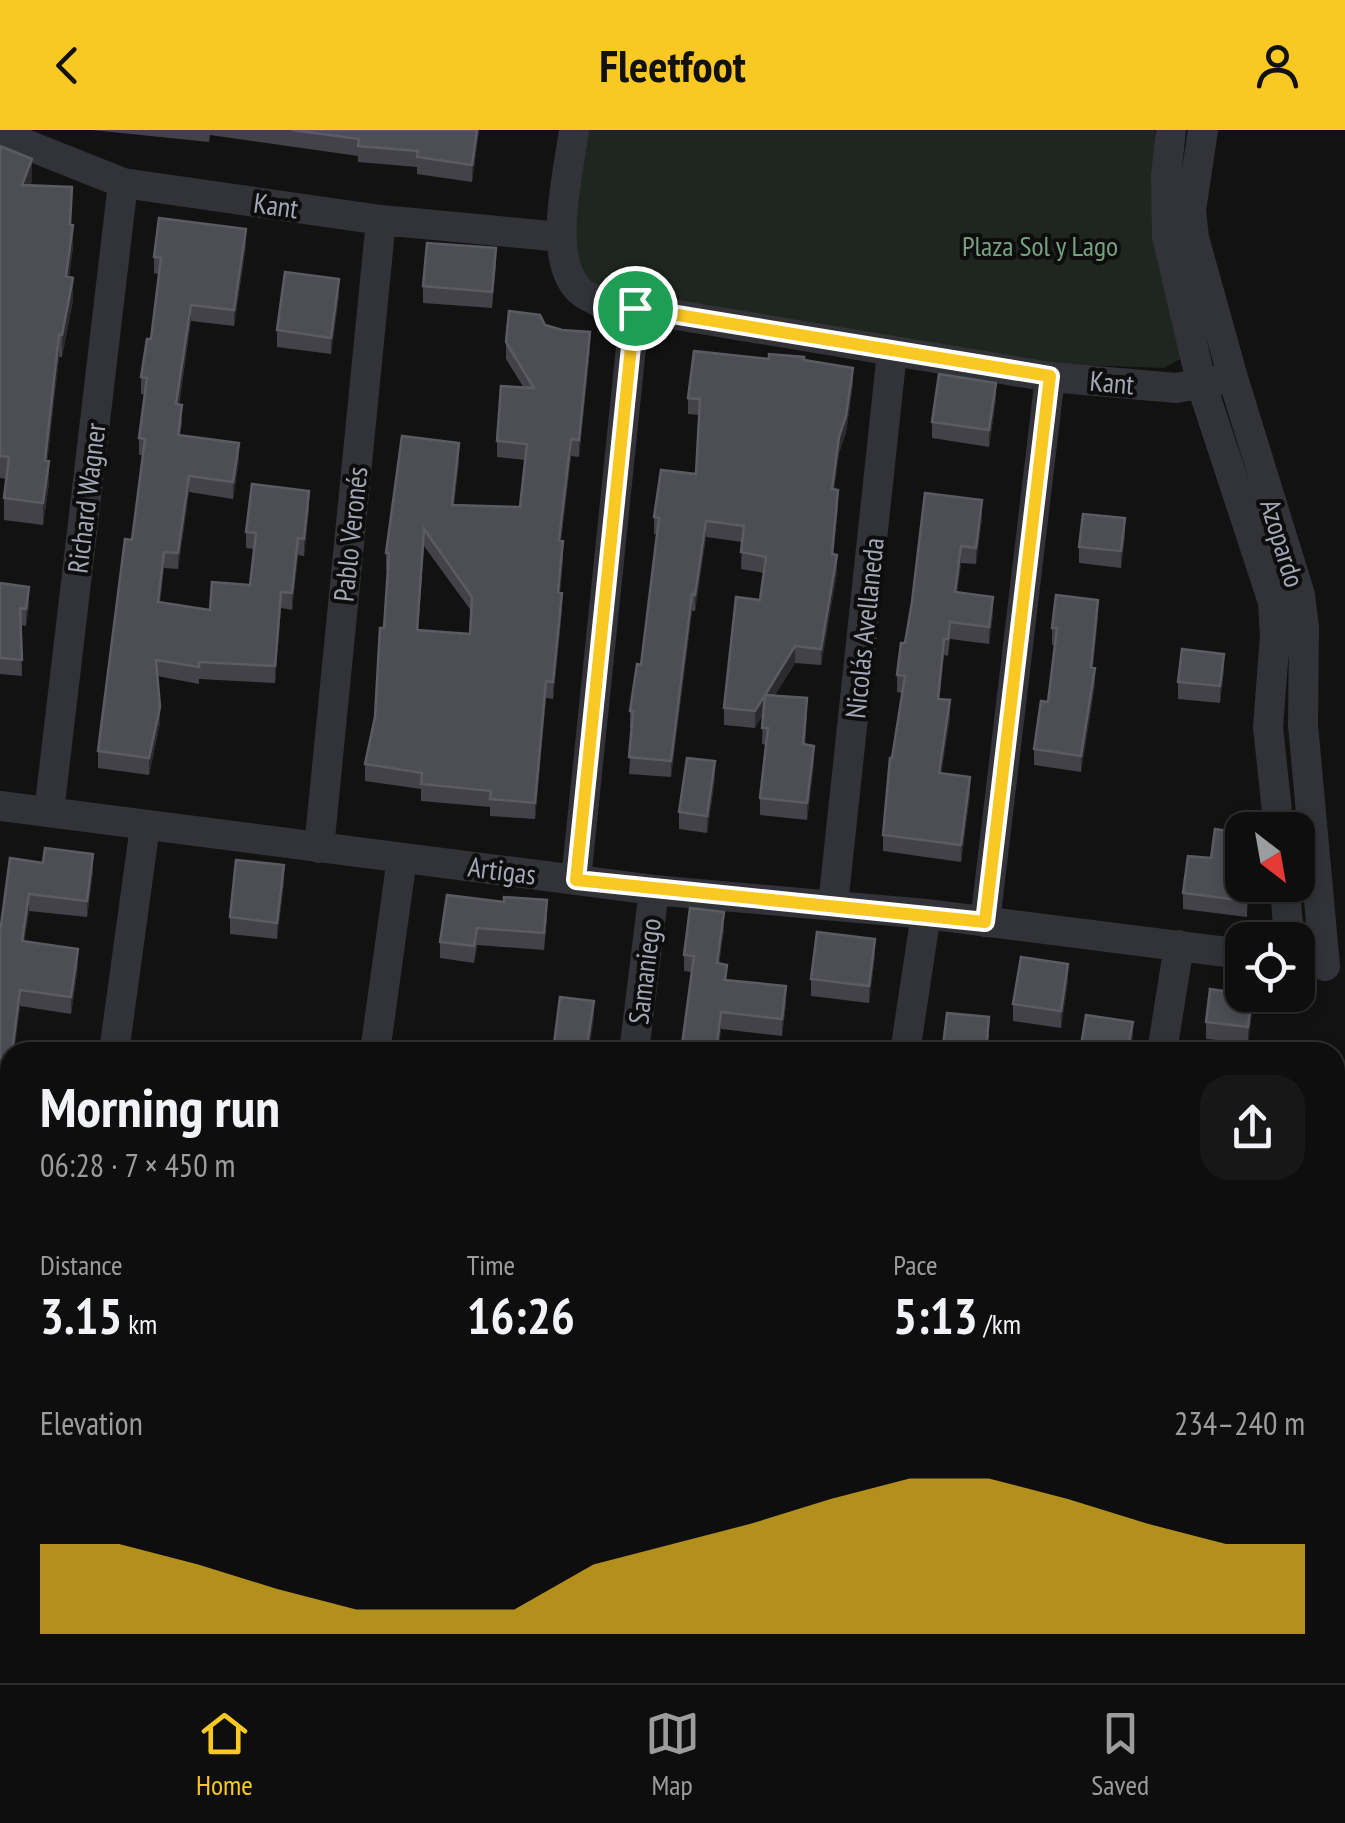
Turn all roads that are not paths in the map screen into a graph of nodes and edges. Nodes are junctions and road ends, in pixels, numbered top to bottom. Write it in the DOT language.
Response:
graph roads {
  1 [pos="574,130"];
  2 [pos="1171,130"];
  3 [pos="1203,130"];
  4 [pos="0,134"];
  5 [pos="123,183"];
  6 [pos="381,220"];
  7 [pos="561,237"];
  8 [pos="635,308"];
  9 [pos="892,352"];
  10 [pos="1050,376"];
  11 [pos="1233,378"];
  12 [pos="1202,386"];
  13 [pos="0,806"];
  14 [pos="49,812"];
  15 [pos="1277,812"];
  16 [pos="146,826"];
  17 [pos="319,848"];
  18 [pos="402,858"];
  19 [pos="576,880"];
  20 [pos="654,890"];
  21 [pos="833,905"];
  22 [pos="926,914"];
  23 [pos="985,922"];
  24 [pos="1179,946"];
  25 [pos="1225,952"];
  26 [pos="1322,966"];
  27 [pos="115,1042"];
  28 [pos="376,1042"];
  29 [pos="635,1042"];
  30 [pos="907,1042"];
  31 [pos="1164,1042"];
  1 -- 7 [label="street"];
  2 -- 12 [label="street, Azopardo"];
  3 -- 11 [label="street, Azopardo"];
  4 -- 5 [label="street, Kant"];
  5 -- 6 [label="street, Kant"];
  5 -- 14 [label="street, Richard Wagner"];
  6 -- 7 [label="street, Kant"];
  6 -- 17 [label="street, Pablo Veronés"];
  7 -- 8 [label="street, Kant"];
  8 -- 9 [label="street, Kant"];
  8 -- 19 [label="street"];
  9 -- 10 [label="street, Kant"];
  9 -- 21 [label="street, Nicolás Avellaneda"];
  10 -- 12 [label="street, Kant"];
  10 -- 23 [label="street"];
  11 -- 12 [label="street, Kant"];
  11 -- 26 [label="street, Azopardo"];
  12 -- 15 [label="street, Azopardo"];
  13 -- 14 [label="street, Artigas"];
  14 -- 16 [label="street, Artigas"];
  16 -- 17 [label="street, Artigas"];
  16 -- 27 [label="street"];
  17 -- 18 [label="street, Artigas"];
  18 -- 19 [label="street, Artigas"];
  18 -- 28 [label="street"];
  19 -- 20 [label="street, Artigas"];
  20 -- 21 [label="street, Artigas"];
  20 -- 29 [label="street, Samaniego"];
  21 -- 22 [label="street, Artigas"];
  22 -- 23 [label="street, Artigas"];
  22 -- 30 [label="street"];
  23 -- 24 [label="street, Artigas"];
  24 -- 25 [label="street, Artigas"];
  24 -- 31 [label="street"];
}
